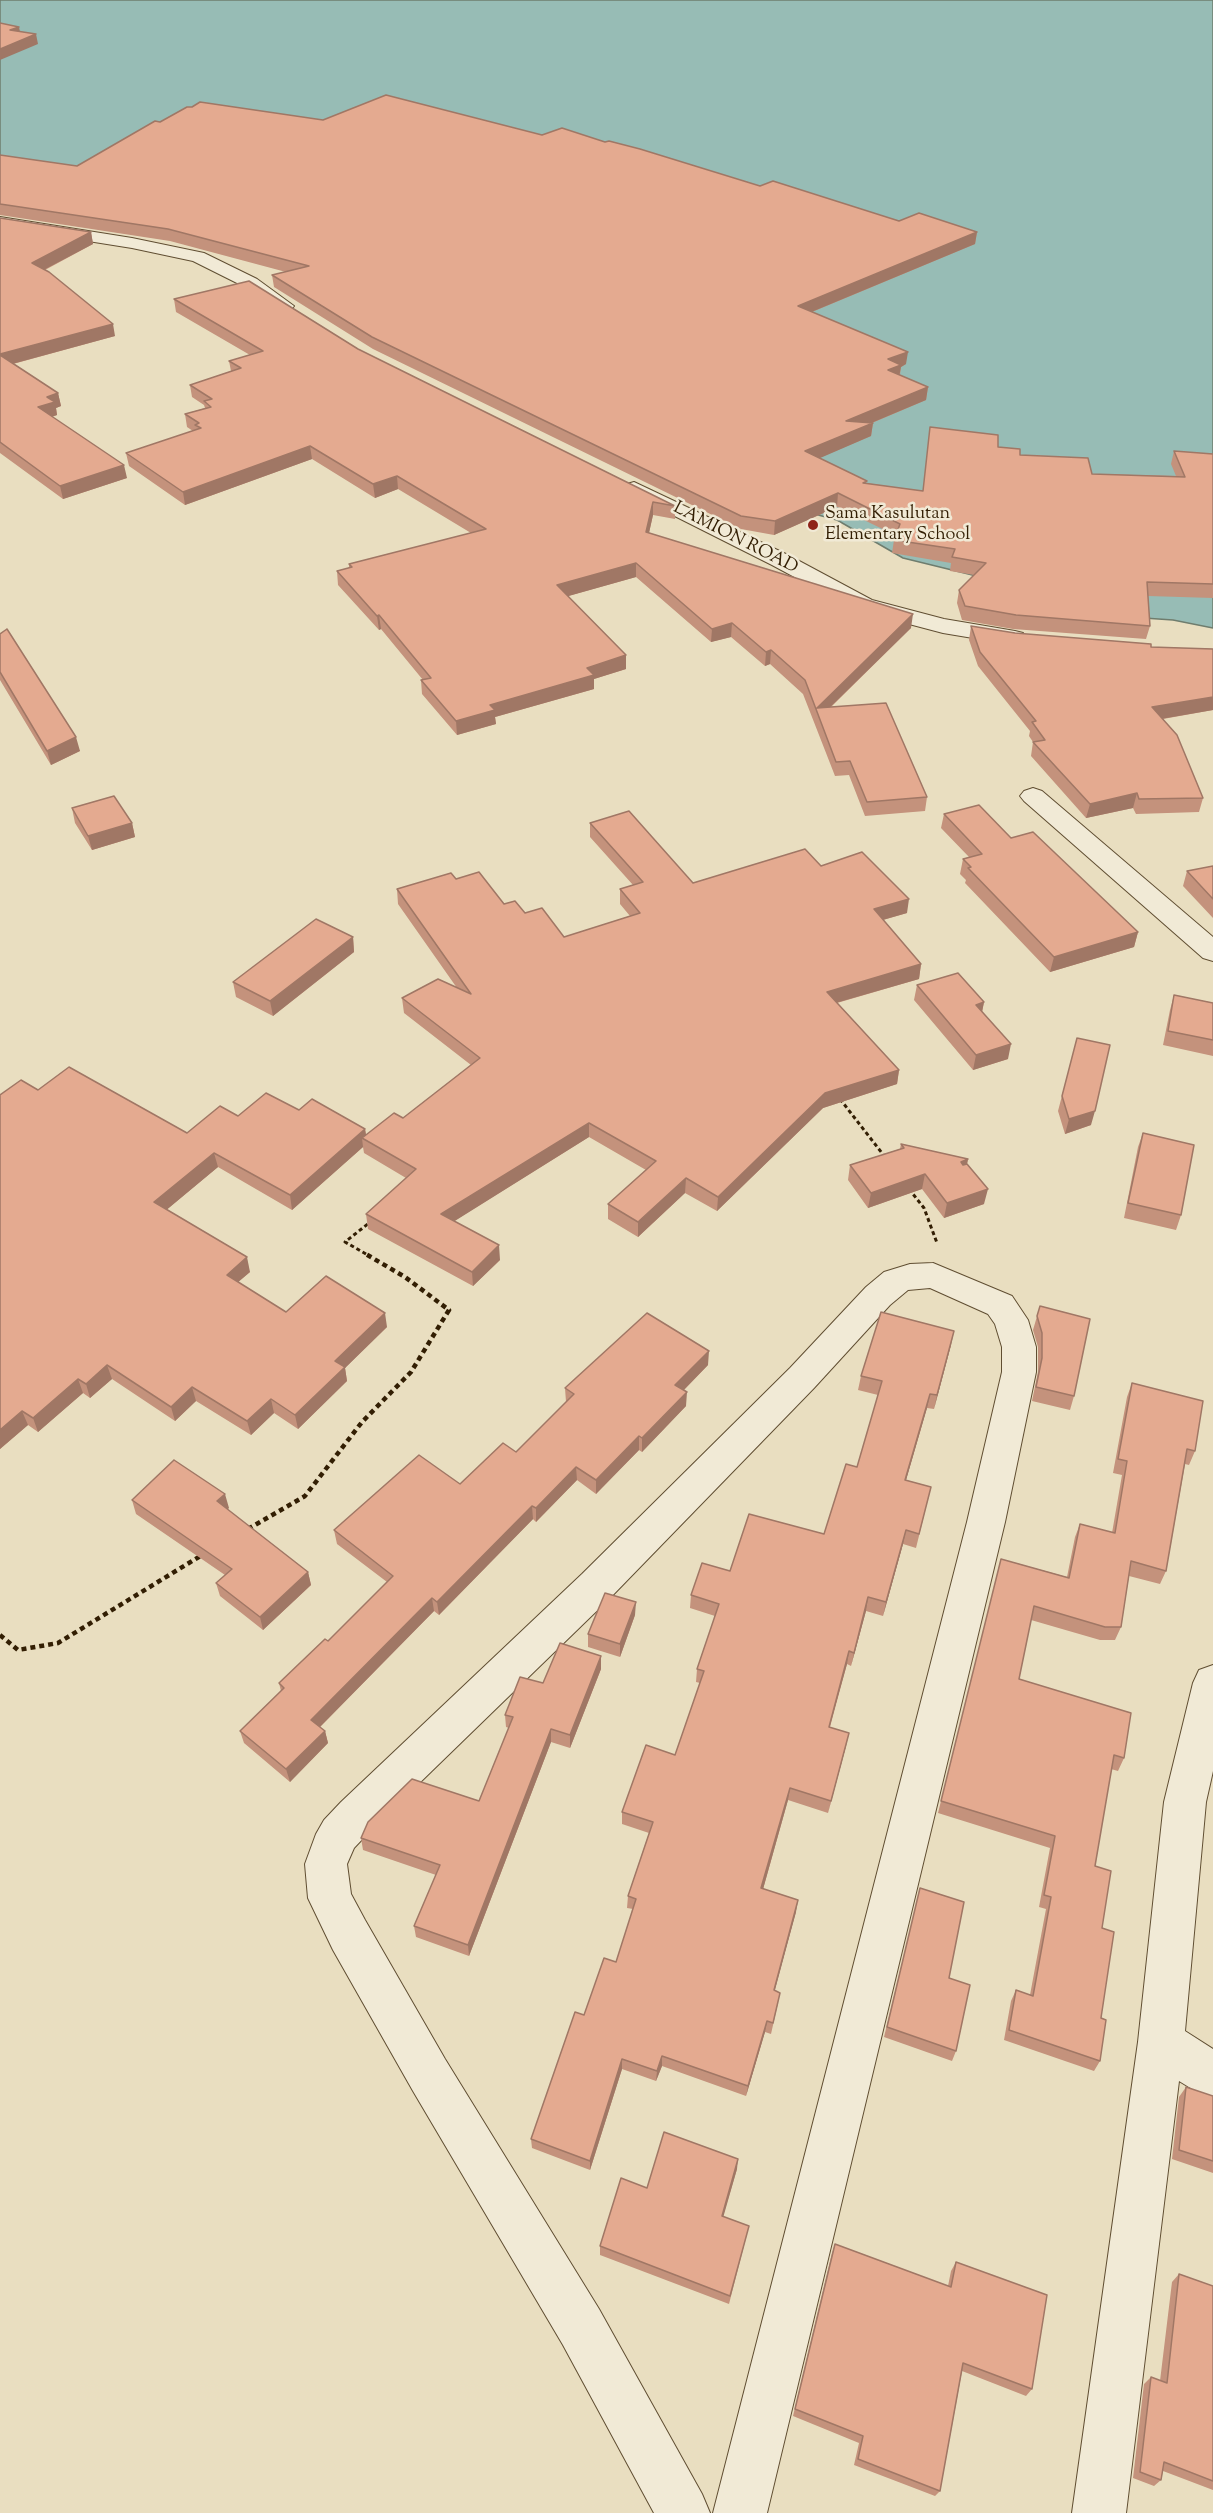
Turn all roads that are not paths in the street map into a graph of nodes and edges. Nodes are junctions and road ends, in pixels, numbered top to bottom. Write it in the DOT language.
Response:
graph roads {
  1 [pos="0,222"];
  2 [pos="299,315"];
  3 [pos="622,482"];
  4 [pos="1032,639"];
  5 [pos="1033,796"];
  6 [pos="1213,952"];
  7 [pos="1213,1683"];
  8 [pos="1161,2042"];
  9 [pos="1213,2076"];
  10 [pos="683,2513"];
  11 [pos="740,2513"];
  12 [pos="1099,2513"];
  1 -- 2 [label="street"];
  3 -- 4 [label="street, LAMION ROAD"];
  5 -- 6 [label="street"];
  7 -- 8 [label="street"];
  8 -- 9 [label="street"];
  8 -- 12 [label="street"];
  10 -- 11 [label="street"];
}
